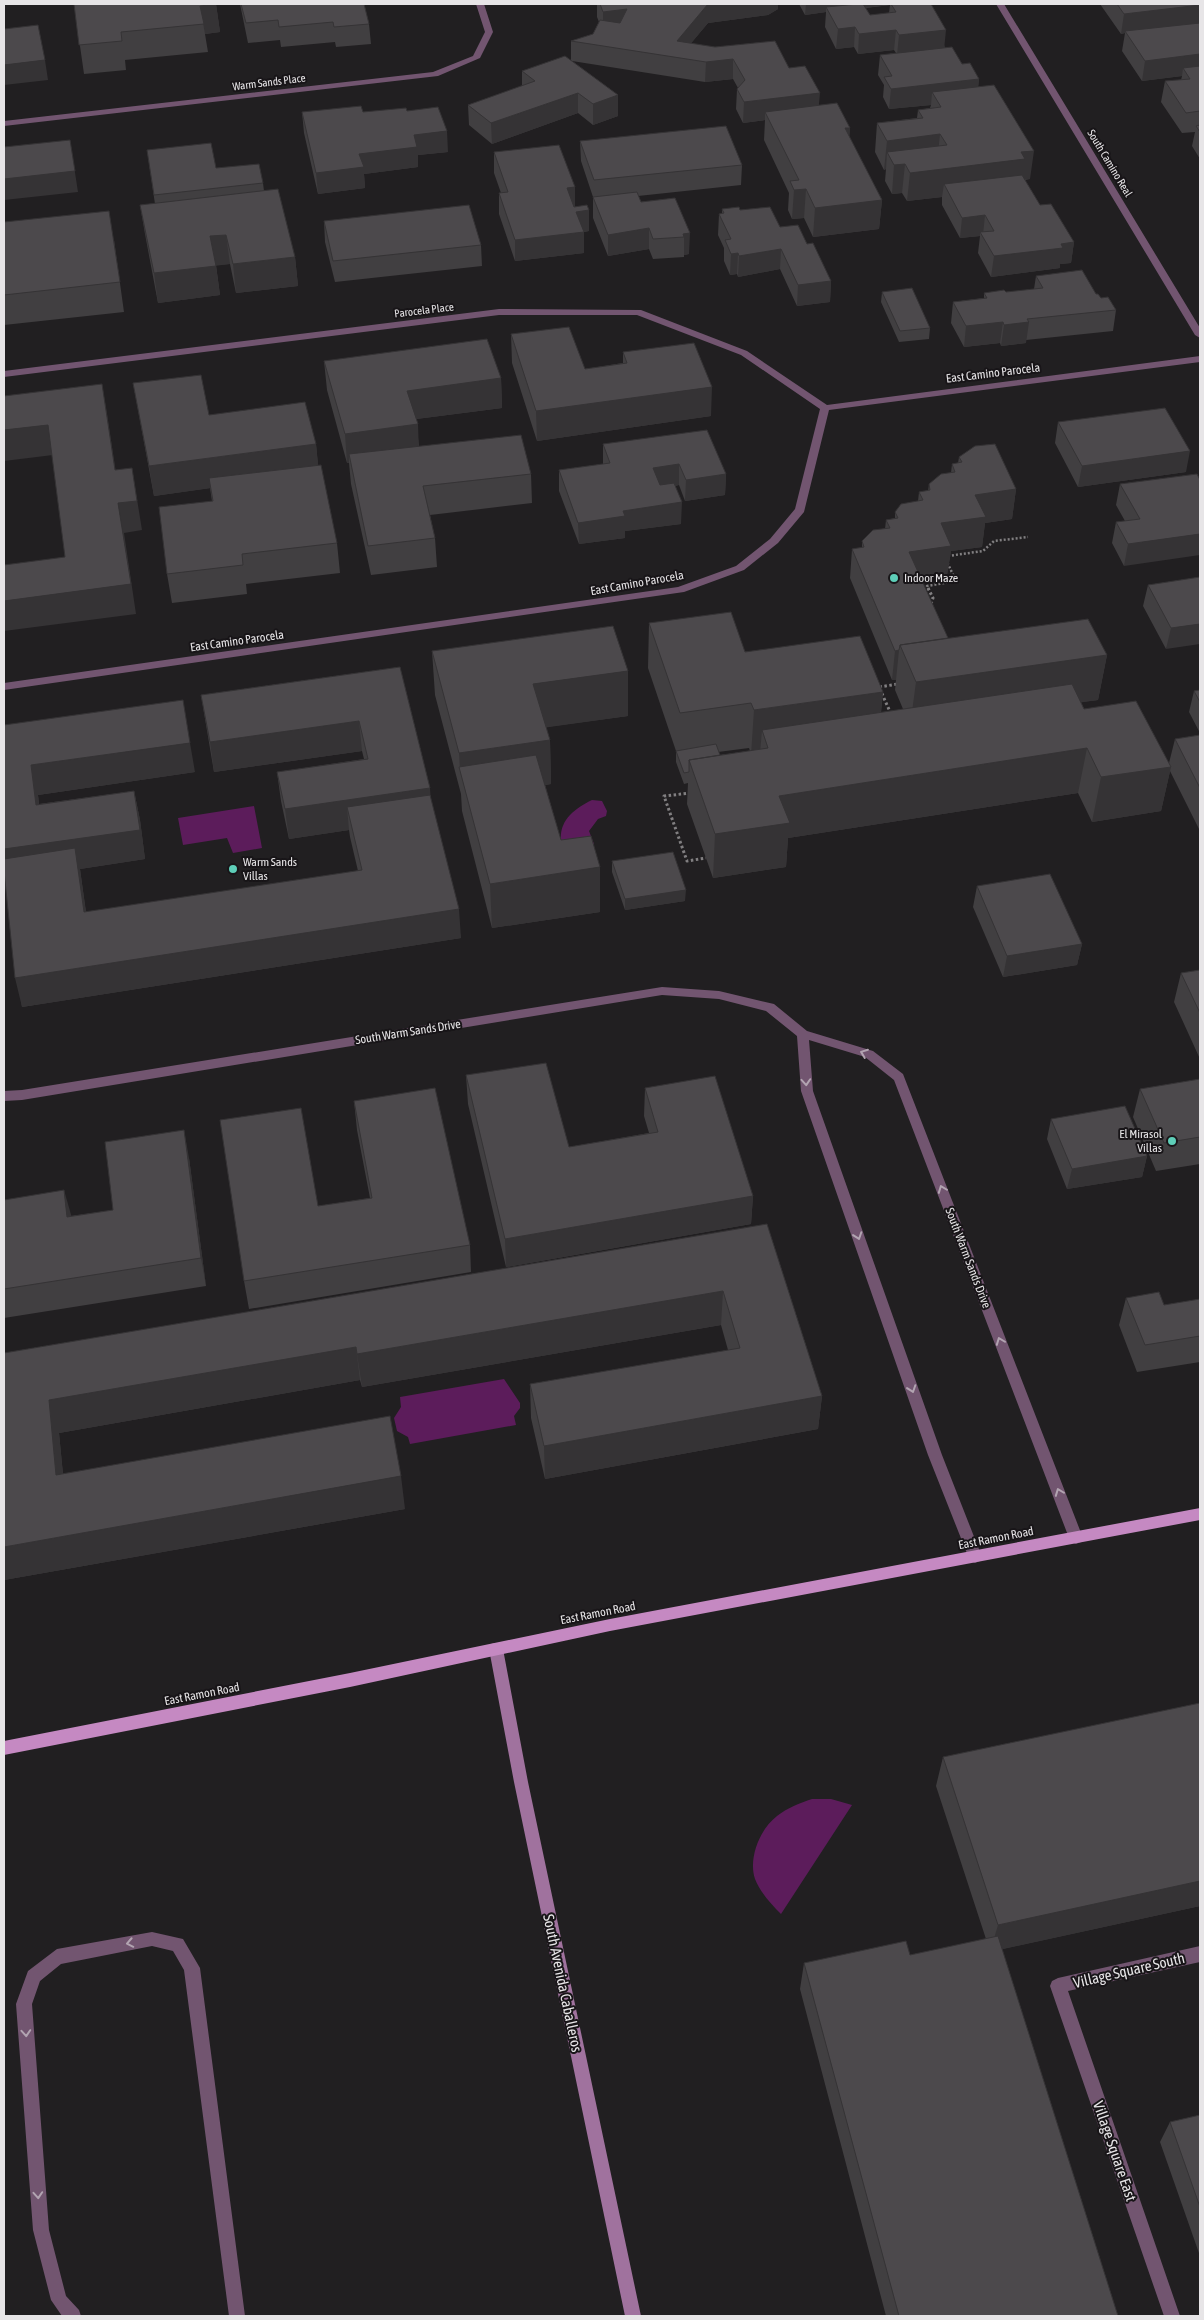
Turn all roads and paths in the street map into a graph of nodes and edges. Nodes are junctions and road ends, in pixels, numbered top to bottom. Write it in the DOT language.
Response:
graph roads {
  1 [pos="480,4"];
  2 [pos="1000,4"];
  3 [pos="4,124"];
  4 [pos="1200,335"];
  5 [pos="1200,359"];
  6 [pos="4,374"];
  7 [pos="825,408"];
  8 [pos="1028,536"];
  9 [pos="929,607"];
  10 [pos="906,683"];
  11 [pos="4,687"];
  12 [pos="892,718"];
  13 [pos="693,792"];
  14 [pos="706,858"];
  15 [pos="803,1034"];
  16 [pos="4,1096"];
  17 [pos="1200,1514"];
  18 [pos="1076,1538"];
  19 [pos="975,1557"];
  20 [pos="496,1649"];
  21 [pos="4,1748"];
  22 [pos="1200,1954"];
  23 [pos="1058,1986"];
  24 [pos="73,2316"];
  25 [pos="237,2316"];
  26 [pos="633,2316"];
  27 [pos="1172,2316"];
  1 -- 3 [label="street, Warm Sands Place"];
  2 -- 4 [label="street, South Camino Real"];
  5 -- 7 [label="street, East Camino Parocela"];
  6 -- 7 [label="street, Parocela Place"];
  7 -- 11 [label="street, East Camino Parocela"];
  8 -- 9 [label="path"];
  10 -- 12 [label="path"];
  13 -- 14 [label="path"];
  15 -- 16 [label="street, South Warm Sands Drive"];
  18 -- 15 [label="street, South Warm Sands Drive, one-way"];
  15 -- 19 [label="street, one-way"];
  17 -- 18 [label="main road, East Ramon Road"];
  18 -- 19 [label="main road, East Ramon Road"];
  19 -- 20 [label="main road, East Ramon Road"];
  20 -- 21 [label="main road, East Ramon Road"];
  20 -- 26 [label="street, South Avenida Caballeros"];
  22 -- 23 [label="street, Village Square South"];
  23 -- 27 [label="street, Village Square East"];
  25 -- 24 [label="street, one-way"];
}
